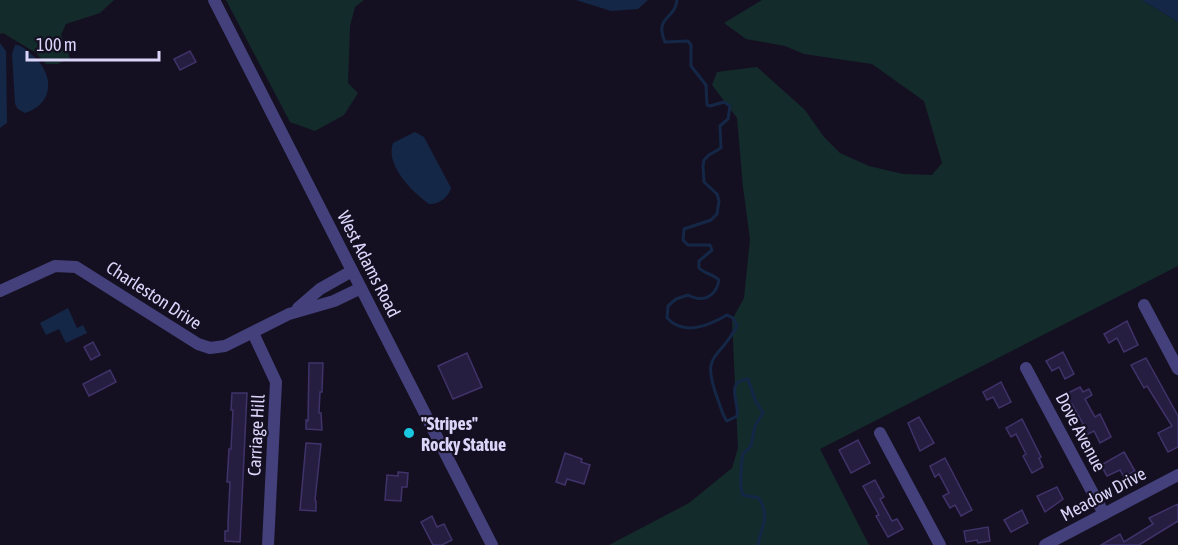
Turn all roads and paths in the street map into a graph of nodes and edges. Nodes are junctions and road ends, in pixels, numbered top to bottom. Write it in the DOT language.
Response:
graph roads {
  1 [pos="214,0"];
  2 [pos="352,271"];
  3 [pos="361,288"];
  4 [pos="0,291"];
  5 [pos="1144,305"];
  6 [pos="289,314"];
  7 [pos="253,333"];
  8 [pos="1026,368"];
  9 [pos="1178,369"];
  10 [pos="880,433"];
  11 [pos="1178,475"];
  12 [pos="1104,514"];
  13 [pos="268,545"];
  14 [pos="492,545"];
  15 [pos="940,545"];
  16 [pos="1045,545"];
  1 -- 2 [label="street, West Adams Road"];
  2 -- 3 [label="street, West Adams Road"];
  2 -- 6 [label="street, Charleston Drive"];
  3 -- 6 [label="street, Charleston Drive"];
  3 -- 14 [label="street, West Adams Road"];
  4 -- 7 [label="street, Charleston Drive"];
  5 -- 9 [label="street"];
  6 -- 7 [label="street, Charleston Drive"];
  7 -- 13 [label="street, Carriage Hill"];
  8 -- 12 [label="street, Dove Avenue"];
  10 -- 15 [label="street"];
  11 -- 12 [label="street, Meadow Drive"];
  12 -- 16 [label="street, Meadow Drive"];
}
